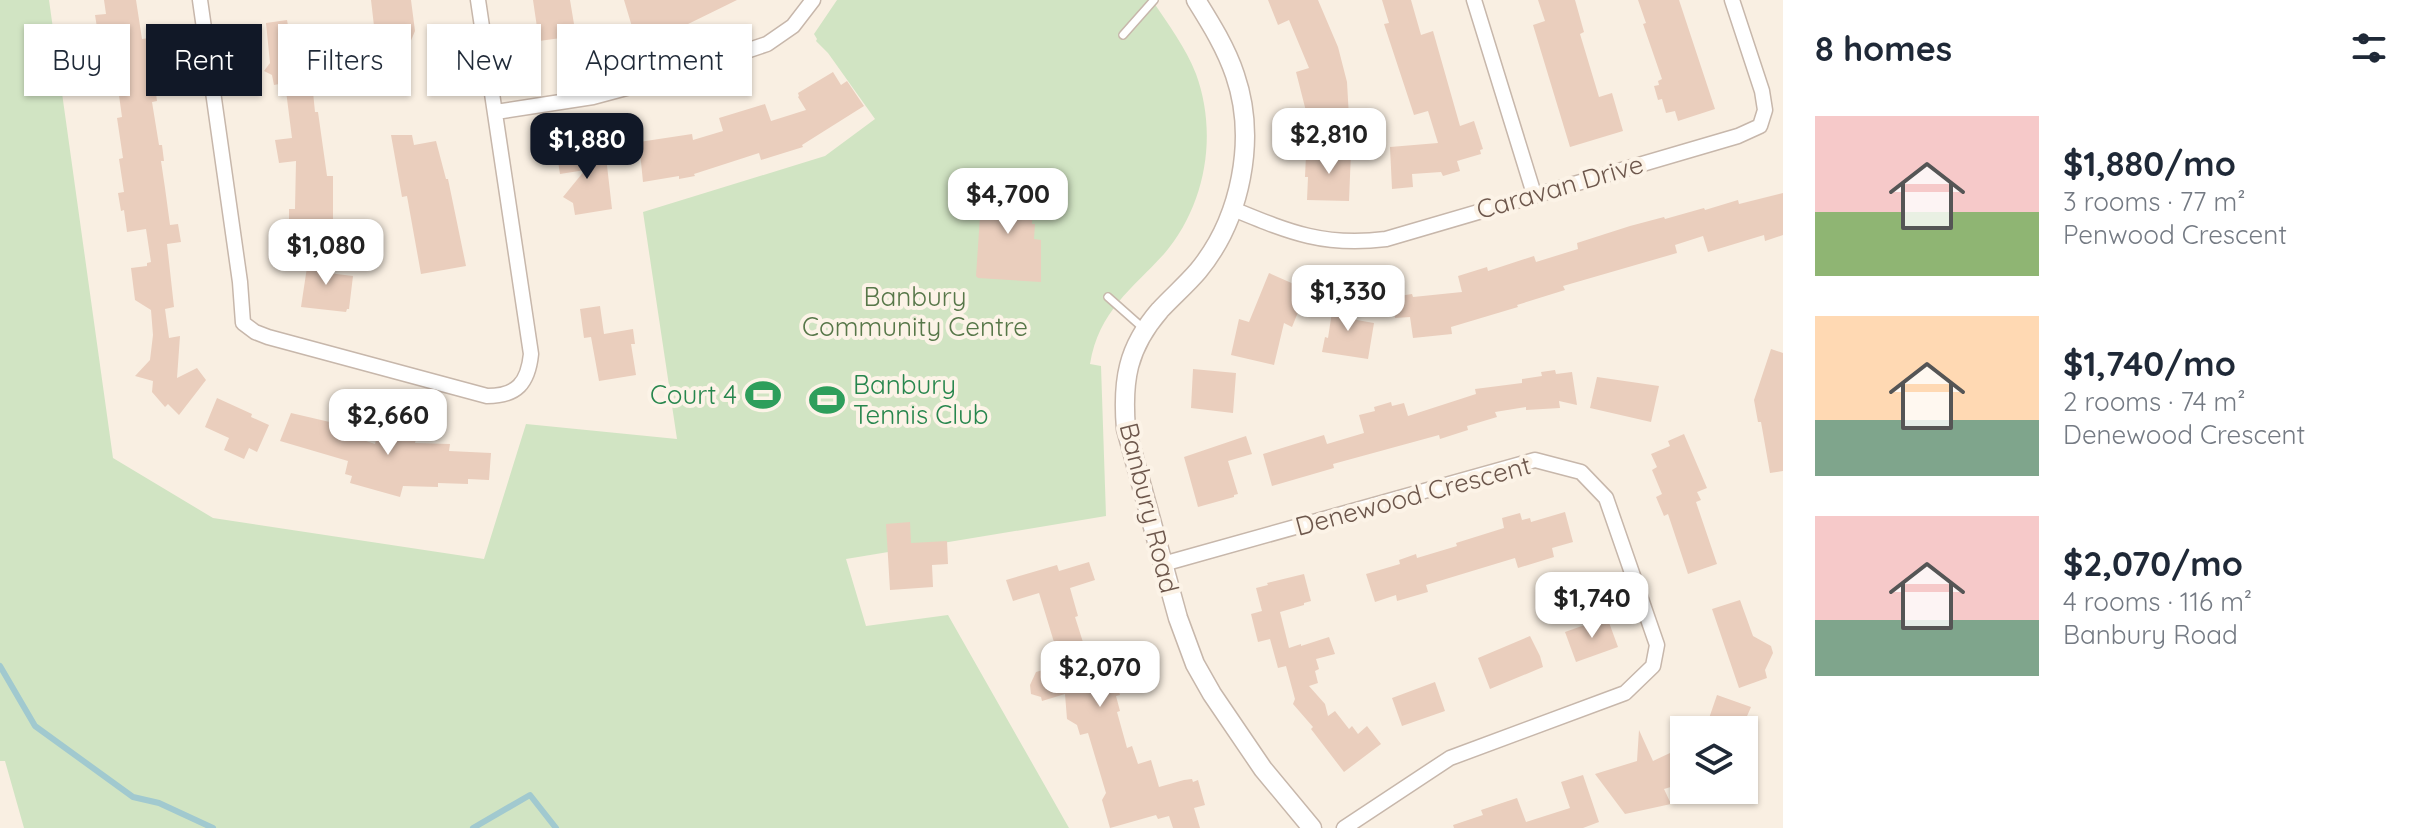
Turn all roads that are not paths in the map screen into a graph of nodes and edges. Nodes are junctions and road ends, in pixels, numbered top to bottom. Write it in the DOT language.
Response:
graph roads {
  1 [pos="200,0"];
  2 [pos="478,0"];
  3 [pos="813,0"];
  4 [pos="1154,0"];
  5 [pos="1196,0"];
  6 [pos="1474,0"];
  7 [pos="1732,0"];
  8 [pos="1123,35"];
  9 [pos="496,112"];
  10 [pos="1534,194"];
  11 [pos="1233,209"];
  12 [pos="1108,297"];
  13 [pos="1145,329"];
  14 [pos="1163,564"];
  15 [pos="1312,828"];
  16 [pos="1344,828"];
  1 -- 9 [label="street"];
  2 -- 9 [label="street"];
  3 -- 9 [label="street"];
  4 -- 8 [label="lane"];
  5 -- 11 [label="street, Banbury Road"];
  6 -- 10 [label="street"];
  7 -- 10 [label="street, Caravan Drive"];
  10 -- 11 [label="street, Caravan Drive"];
  11 -- 13 [label="street, Banbury Road"];
  12 -- 13 [label="lane"];
  13 -- 14 [label="street, Banbury Road"];
  14 -- 15 [label="street, Banbury Road"];
  14 -- 16 [label="street, Denewood Crescent"];
}
